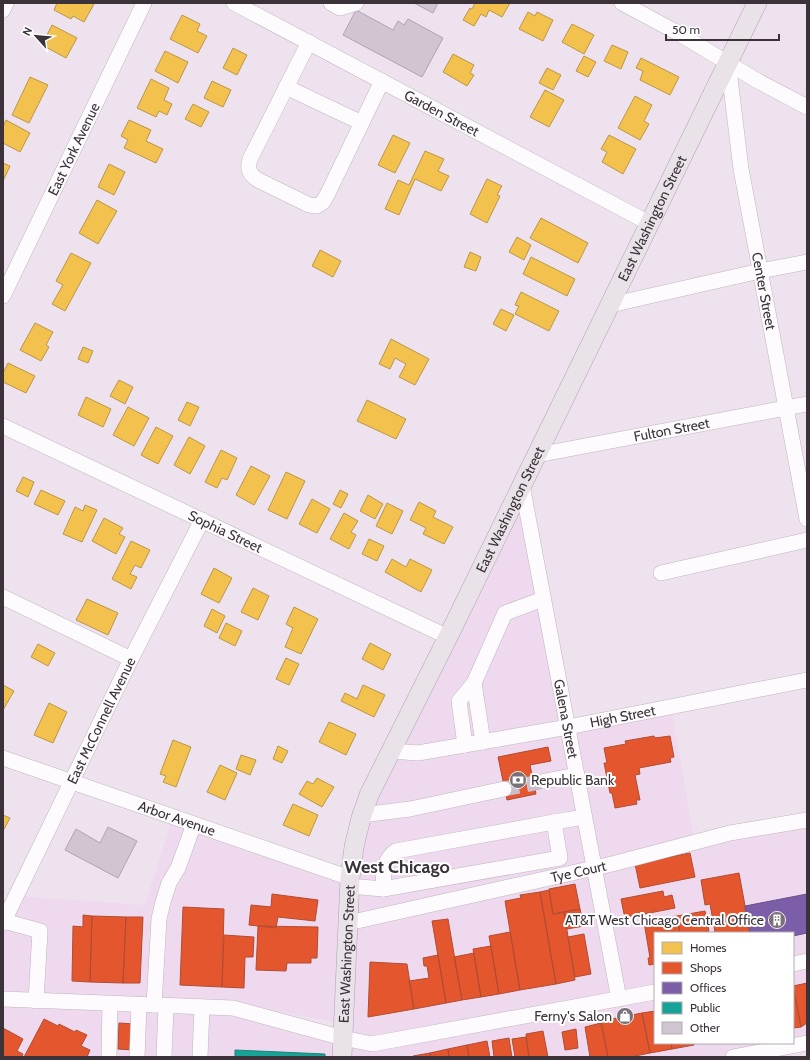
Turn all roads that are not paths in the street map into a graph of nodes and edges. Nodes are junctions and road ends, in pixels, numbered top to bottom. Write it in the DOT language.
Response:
graph roads {
  1 [pos="6,3"];
  2 [pos="144,3"];
  3 [pos="234,3"];
  4 [pos="331,3"];
  5 [pos="356,3"];
  6 [pos="622,3"];
  7 [pos="757,3"];
  8 [pos="3,10"];
  9 [pos="309,42"];
  10 [pos="728,62"];
  11 [pos="382,81"];
  12 [pos="286,88"];
  13 [pos="807,106"];
  14 [pos="362,123"];
  15 [pos="649,223"];
  16 [pos="807,262"];
  17 [pos="760,271"];
  18 [pos="3,296"];
  19 [pos="610,305"];
  20 [pos="807,404"];
  21 [pos="786,408"];
  22 [pos="3,426"];
  23 [pos="537,455"];
  24 [pos="522,485"];
  25 [pos="807,519"];
  26 [pos="202,520"];
  27 [pos="807,540"];
  28 [pos="661,573"];
  29 [pos="3,597"];
  30 [pos="544,599"];
  31 [pos="448,637"];
  32 [pos="131,659"];
  33 [pos="807,680"];
  34 [pos="474,683"];
  35 [pos="568,727"];
  36 [pos="483,742"];
  37 [pos="465,745"];
  38 [pos="391,751"];
  39 [pos="3,758"];
  40 [pos="577,775"];
  41 [pos="72,781"];
  42 [pos="545,781"];
  43 [pos="504,790"];
  44 [pos="362,816"];
  45 [pos="584,817"];
  46 [pos="807,820"];
  47 [pos="554,822"];
  48 [pos="194,824"];
  49 [pos="594,868"];
  50 [pos="350,882"];
  51 [pos="384,888"];
  52 [pos="3,922"];
  53 [pos="348,923"];
  54 [pos="807,961"];
  55 [pos="794,964"];
  56 [pos="654,992"];
  57 [pos="3,999"];
  58 [pos="619,999"];
  59 [pos="36,1001"];
  60 [pos="110,1004"];
  61 [pos="139,1005"];
  62 [pos="160,1006"];
  63 [pos="202,1007"];
  64 [pos="342,1038"];
  65 [pos="801,1048"];
  66 [pos="109,1057"];
  67 [pos="137,1057"];
  68 [pos="164,1057"];
  69 [pos="200,1057"];
  70 [pos="342,1057"];
  71 [pos="733,1057"];
  1 -- 8 [label="street"];
  2 -- 18 [label="street, East York Avenue"];
  3 -- 9 [label="street, Garden Street"];
  4 -- 5 [label="street"];
  6 -- 10 [label="street"];
  7 -- 10 [label="main road, East Washington Street"];
  9 -- 11 [label="street, Garden Street"];
  9 -- 12 [label="street"];
  10 -- 13 [label="street"];
  10 -- 15 [label="main road, East Washington Street"];
  10 -- 17 [label="street, Center Street"];
  11 -- 14 [label="street"];
  11 -- 15 [label="street, Garden Street"];
  12 -- 14 [label="street"];
  12 -- 14 [label="street"];
  15 -- 19 [label="main road, East Washington Street"];
  16 -- 17 [label="street"];
  17 -- 19 [label="street"];
  17 -- 21 [label="street, Center Street"];
  19 -- 23 [label="main road, East Washington Street"];
  20 -- 21 [label="street, Fulton Street"];
  21 -- 23 [label="street, Fulton Street"];
  21 -- 25 [label="street, Center Street"];
  22 -- 26 [label="street, Sophia Street"];
  23 -- 24 [label="main road, East Washington Street"];
  24 -- 30 [label="street, Galena Street"];
  24 -- 31 [label="main road, East Washington Street"];
  26 -- 31 [label="street, Sophia Street"];
  26 -- 32 [label="street, East McConnell Avenue"];
  27 -- 28 [label="street"];
  29 -- 32 [label="street"];
  30 -- 34 [label="street"];
  30 -- 35 [label="street, Galena Street"];
  31 -- 38 [label="main road, East Washington Street"];
  32 -- 41 [label="street, East McConnell Avenue"];
  33 -- 35 [label="street, High Street"];
  34 -- 36 [label="street"];
  34 -- 37 [label="street"];
  35 -- 36 [label="street, High Street"];
  35 -- 40 [label="street, Galena Street"];
  36 -- 37 [label="street, High Street"];
  37 -- 38 [label="street, High Street"];
  38 -- 44 [label="main road, East Washington Street"];
  39 -- 41 [label="street, Arbor Avenue"];
  40 -- 42 [label="street"];
  40 -- 45 [label="street, Galena Street"];
  41 -- 48 [label="street, Arbor Avenue"];
  41 -- 52 [label="street, East McConnell Avenue"];
  43 -- 44 [label="street"];
  44 -- 50 [label="main road, East Washington Street"];
  45 -- 47 [label="street"];
  45 -- 49 [label="street, Galena Street"];
  46 -- 49 [label="street, Tye Court"];
  47 -- 51 [label="street"];
  47 -- 51 [label="street, Arbor Avenue"];
  48 -- 50 [label="street, Arbor Avenue"];
  48 -- 62 [label="street"];
  49 -- 53 [label="street, Tye Court"];
  49 -- 58 [label="street, Galena Street"];
  50 -- 51 [label="street, Arbor Avenue"];
  50 -- 53 [label="main road, East Washington Street"];
  52 -- 59 [label="street"];
  53 -- 64 [label="main road, East Washington Street"];
  54 -- 55 [label="street"];
  56 -- 58 [label="street"];
  57 -- 59 [label="street"];
  58 -- 64 [label="street"];
  59 -- 60 [label="street"];
  60 -- 61 [label="street"];
  60 -- 66 [label="street"];
  61 -- 62 [label="street"];
  61 -- 67 [label="street"];
  62 -- 63 [label="street"];
  62 -- 68 [label="street"];
  63 -- 64 [label="street"];
  63 -- 69 [label="street"];
  64 -- 70 [label="main road, East Washington Street"];
  65 -- 71 [label="street"];
}
